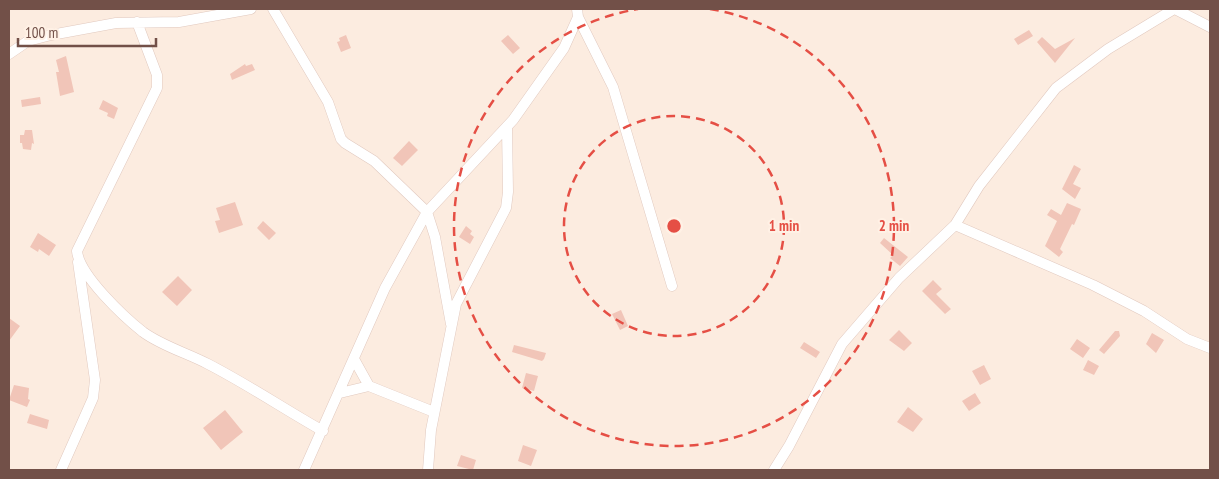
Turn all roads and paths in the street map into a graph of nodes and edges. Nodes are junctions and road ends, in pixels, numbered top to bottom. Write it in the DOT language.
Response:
graph roads {
  1 [pos="251,9"];
  2 [pos="273,9"];
  3 [pos="1175,9"];
  4 [pos="577,13"];
  5 [pos="137,22"];
  6 [pos="1210,27"];
  7 [pos="9,54"];
  8 [pos="507,127"];
  9 [pos="427,212"];
  10 [pos="955,225"];
  11 [pos="77,258"];
  12 [pos="672,286"];
  13 [pos="451,324"];
  14 [pos="1210,348"];
  15 [pos="354,359"];
  16 [pos="369,386"];
  17 [pos="340,393"];
  18 [pos="434,412"];
  19 [pos="323,431"];
  20 [pos="61,470"];
  21 [pos="304,470"];
  22 [pos="428,470"];
  23 [pos="774,470"];
  1 -- 5 [label="street"];
  2 -- 9 [label="street"];
  3 -- 6 [label="street"];
  3 -- 10 [label="street"];
  4 -- 8 [label="street"];
  4 -- 12 [label="street"];
  5 -- 7 [label="street"];
  5 -- 11 [label="street"];
  8 -- 9 [label="street"];
  8 -- 13 [label="street"];
  9 -- 13 [label="street"];
  9 -- 15 [label="street"];
  10 -- 14 [label="street"];
  10 -- 23 [label="street"];
  11 -- 19 [label="street"];
  11 -- 20 [label="street"];
  13 -- 18 [label="street"];
  15 -- 16 [label="street"];
  15 -- 17 [label="street"];
  16 -- 17 [label="street"];
  16 -- 18 [label="street"];
  17 -- 19 [label="street"];
  18 -- 22 [label="street"];
  19 -- 21 [label="street"];
}
